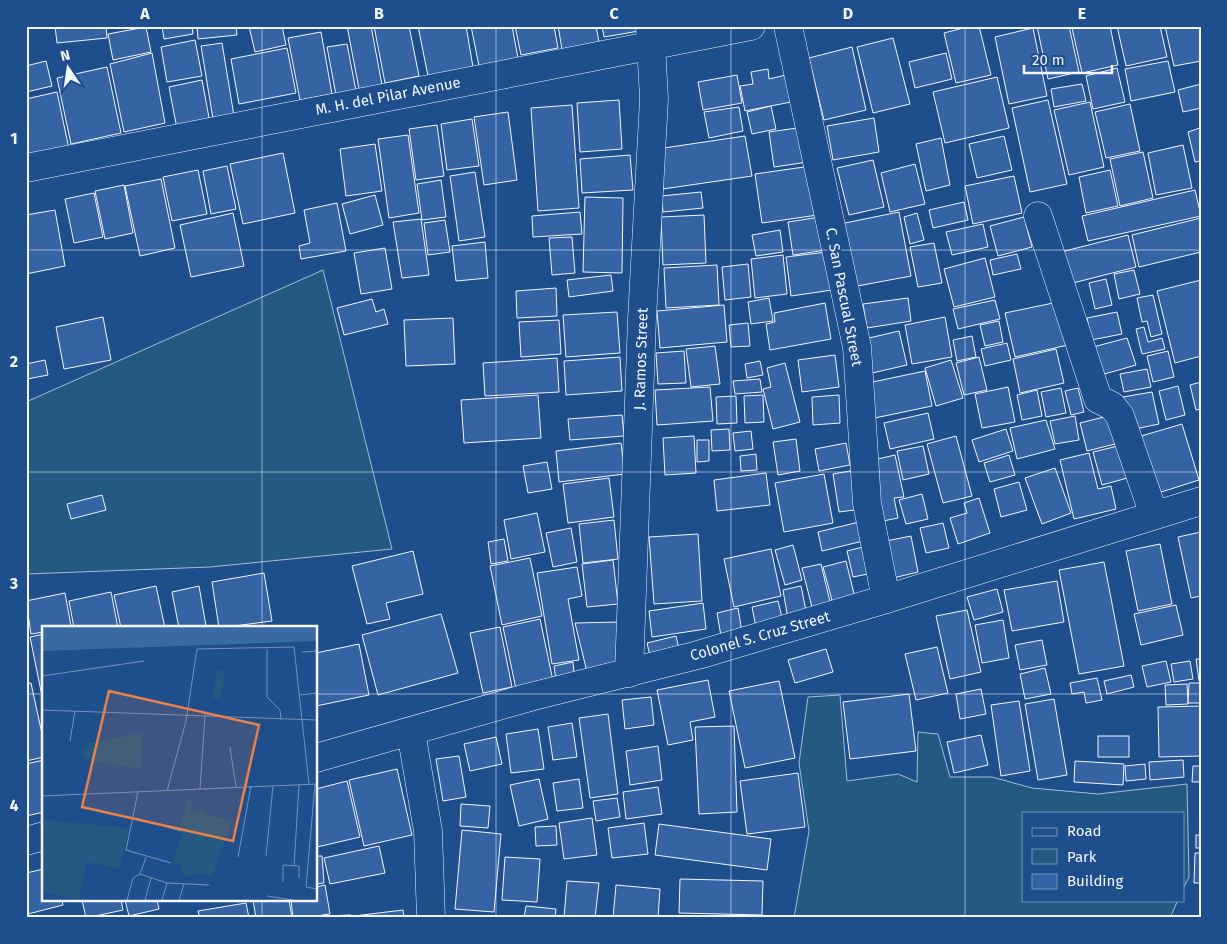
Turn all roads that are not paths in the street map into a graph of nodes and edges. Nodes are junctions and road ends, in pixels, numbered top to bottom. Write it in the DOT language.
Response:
graph roads {
  1 [pos="751,26"];
  2 [pos="788,26"];
  3 [pos="651,35"];
  4 [pos="26,168"];
  5 [pos="1038,216"];
  6 [pos="1201,501"];
  7 [pos="1154,515"];
  8 [pos="886,599"];
  9 [pos="629,673"];
  10 [pos="411,732"];
  11 [pos="318,757"];
  12 [pos="42,837"];
  13 [pos="26,841"];
  14 [pos="431,918"];
  1 -- 3 [label="street, M. H. del Pilar Avenue"];
  2 -- 8 [label="street, C. San Pascual Street"];
  3 -- 4 [label="street, M. H. del Pilar Avenue"];
  3 -- 9 [label="street, J. Ramos Street"];
  5 -- 7 [label="street"];
  6 -- 7 [label="street, Colonel S. Cruz Street"];
  7 -- 8 [label="street, Colonel S. Cruz Street"];
  8 -- 9 [label="street, Colonel S. Cruz Street"];
  9 -- 10 [label="street, Colonel S. Cruz Street"];
  10 -- 11 [label="street, Colonel S. Cruz Street"];
  10 -- 14 [label="street"];
  12 -- 13 [label="street"];
}
